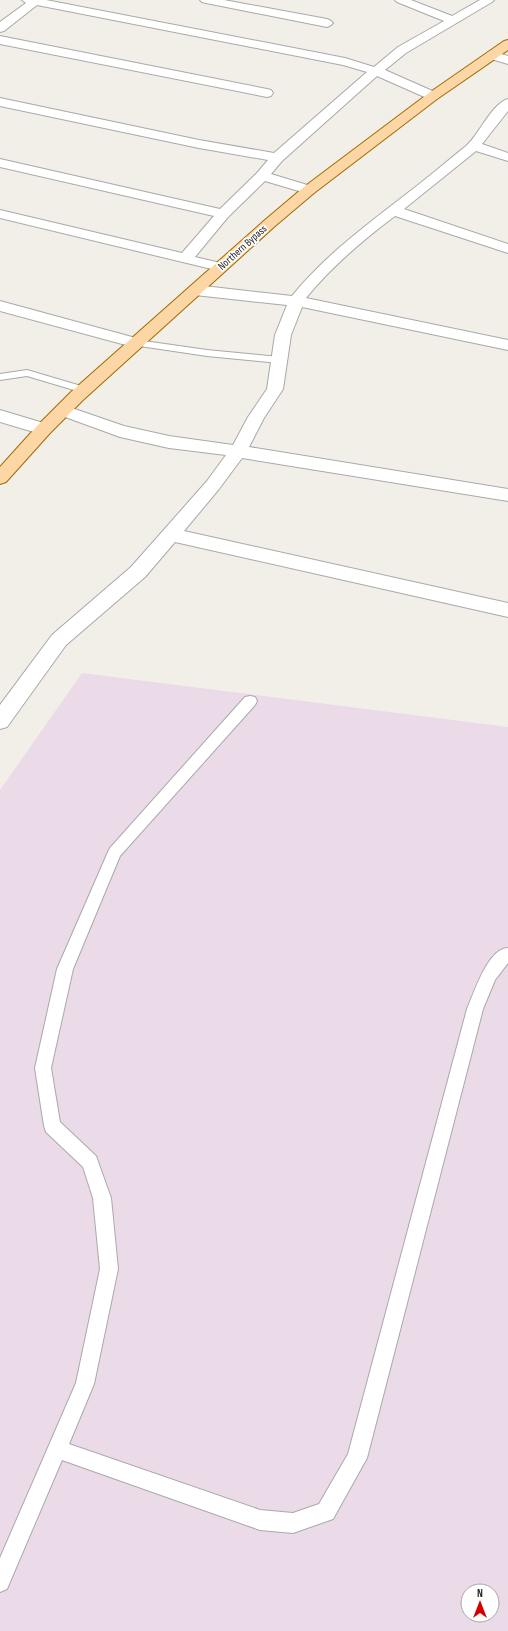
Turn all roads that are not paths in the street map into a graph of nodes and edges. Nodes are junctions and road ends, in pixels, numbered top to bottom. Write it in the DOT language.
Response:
graph roads {
  1 [pos="34,0"];
  2 [pos="206,0"];
  3 [pos="401,0"];
  4 [pos="488,0"];
  5 [pos="452,20"];
  6 [pos="327,23"];
  7 [pos="0,28"];
  8 [pos="0,40"];
  9 [pos="508,44"];
  10 [pos="492,55"];
  11 [pos="508,60"];
  12 [pos="376,71"];
  13 [pos="268,93"];
  14 [pos="433,96"];
  15 [pos="0,102"];
  16 [pos="508,103"];
  17 [pos="474,146"];
  18 [pos="508,157"];
  19 [pos="277,158"];
  20 [pos="0,164"];
  21 [pos="262,176"];
  22 [pos="309,190"];
  23 [pos="393,210"];
  24 [pos="0,214"];
  25 [pos="223,214"];
  26 [pos="508,249"];
  27 [pos="185,259"];
  28 [pos="220,267"];
  29 [pos="195,290"];
  30 [pos="296,301"];
  31 [pos="0,306"];
  32 [pos="137,343"];
  33 [pos="508,344"];
  34 [pos="279,360"];
  35 [pos="0,377"];
  36 [pos="84,390"];
  37 [pos="63,410"];
  38 [pos="0,416"];
  39 [pos="44,429"];
  40 [pos="238,451"];
  41 [pos="0,478"];
  42 [pos="508,495"];
  43 [pos="170,534"];
  44 [pos="508,610"];
  45 [pos="250,701"];
  46 [pos="0,721"];
  47 [pos="508,955"];
  48 [pos="57,1449"];
  49 [pos="0,1582"];
  1 -- 7 [label="street"];
  1 -- 12 [label="street"];
  2 -- 6 [label="street"];
  3 -- 5 [label="street"];
  4 -- 5 [label="street"];
  5 -- 12 [label="street"];
  8 -- 13 [label="street"];
  9 -- 10 [label="main road, Northern Bypass"];
  10 -- 11 [label="street"];
  10 -- 14 [label="main road, Northern Bypass"];
  12 -- 14 [label="street"];
  12 -- 19 [label="street"];
  14 -- 22 [label="main road, Northern Bypass"];
  15 -- 19 [label="street"];
  16 -- 17 [label="street"];
  17 -- 18 [label="street"];
  17 -- 23 [label="street"];
  19 -- 21 [label="street"];
  20 -- 25 [label="street"];
  21 -- 22 [label="street"];
  21 -- 25 [label="street"];
  22 -- 28 [label="main road, Northern Bypass"];
  23 -- 26 [label="street"];
  23 -- 30 [label="street"];
  24 -- 27 [label="street"];
  25 -- 27 [label="street"];
  27 -- 28 [label="street"];
  28 -- 29 [label="main road, Northern Bypass"];
  29 -- 30 [label="street"];
  29 -- 32 [label="main road, Northern Bypass"];
  30 -- 33 [label="street"];
  30 -- 34 [label="street"];
  31 -- 32 [label="street"];
  32 -- 34 [label="lane"];
  32 -- 36 [label="main road, Northern Bypass"];
  34 -- 40 [label="street"];
  35 -- 36 [label="lane"];
  36 -- 37 [label="main road, Northern Bypass"];
  37 -- 39 [label="main road, Northern Bypass"];
  37 -- 40 [label="street"];
  38 -- 39 [label="street"];
  39 -- 41 [label="main road, Northern Bypass"];
  40 -- 42 [label="street"];
  40 -- 43 [label="street"];
  43 -- 44 [label="street"];
  43 -- 46 [label="street"];
  45 -- 48 [label="lane"];
  47 -- 48 [label="lane"];
  48 -- 49 [label="lane"];
}
